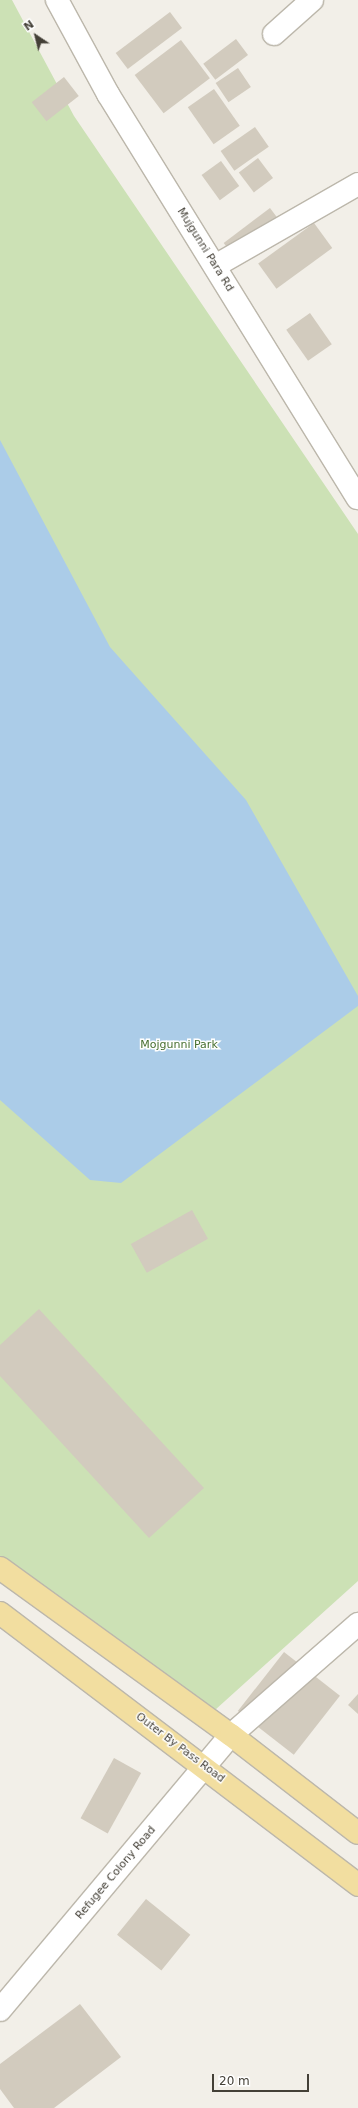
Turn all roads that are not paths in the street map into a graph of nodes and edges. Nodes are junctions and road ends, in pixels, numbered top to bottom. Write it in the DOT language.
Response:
graph roads {
  1 [pos="57,0"];
  2 [pos="312,0"];
  3 [pos="274,34"];
  4 [pos="358,184"];
  5 [pos="215,266"];
  6 [pos="358,498"];
  7 [pos="0,1568"];
  8 [pos="0,1613"];
  9 [pos="358,1624"];
  10 [pos="231,1735"];
  11 [pos="206,1768"];
  12 [pos="358,1833"];
  13 [pos="358,1885"];
  14 [pos="0,2010"];
  1 -- 5 [label="street, Mujgunni Para Rd"];
  2 -- 3 [label="street"];
  4 -- 5 [label="street"];
  5 -- 6 [label="street, Mujgunni Para Rd"];
  7 -- 10 [label="main road"];
  8 -- 11 [label="main road, Outer By Pass Road"];
  9 -- 10 [label="street, Refugee Colony Road"];
  10 -- 11 [label="street, Refugee Colony Road"];
  10 -- 12 [label="main road"];
  11 -- 13 [label="main road, Outer By Pass Road"];
  11 -- 14 [label="street, Refugee Colony Road"];
}
